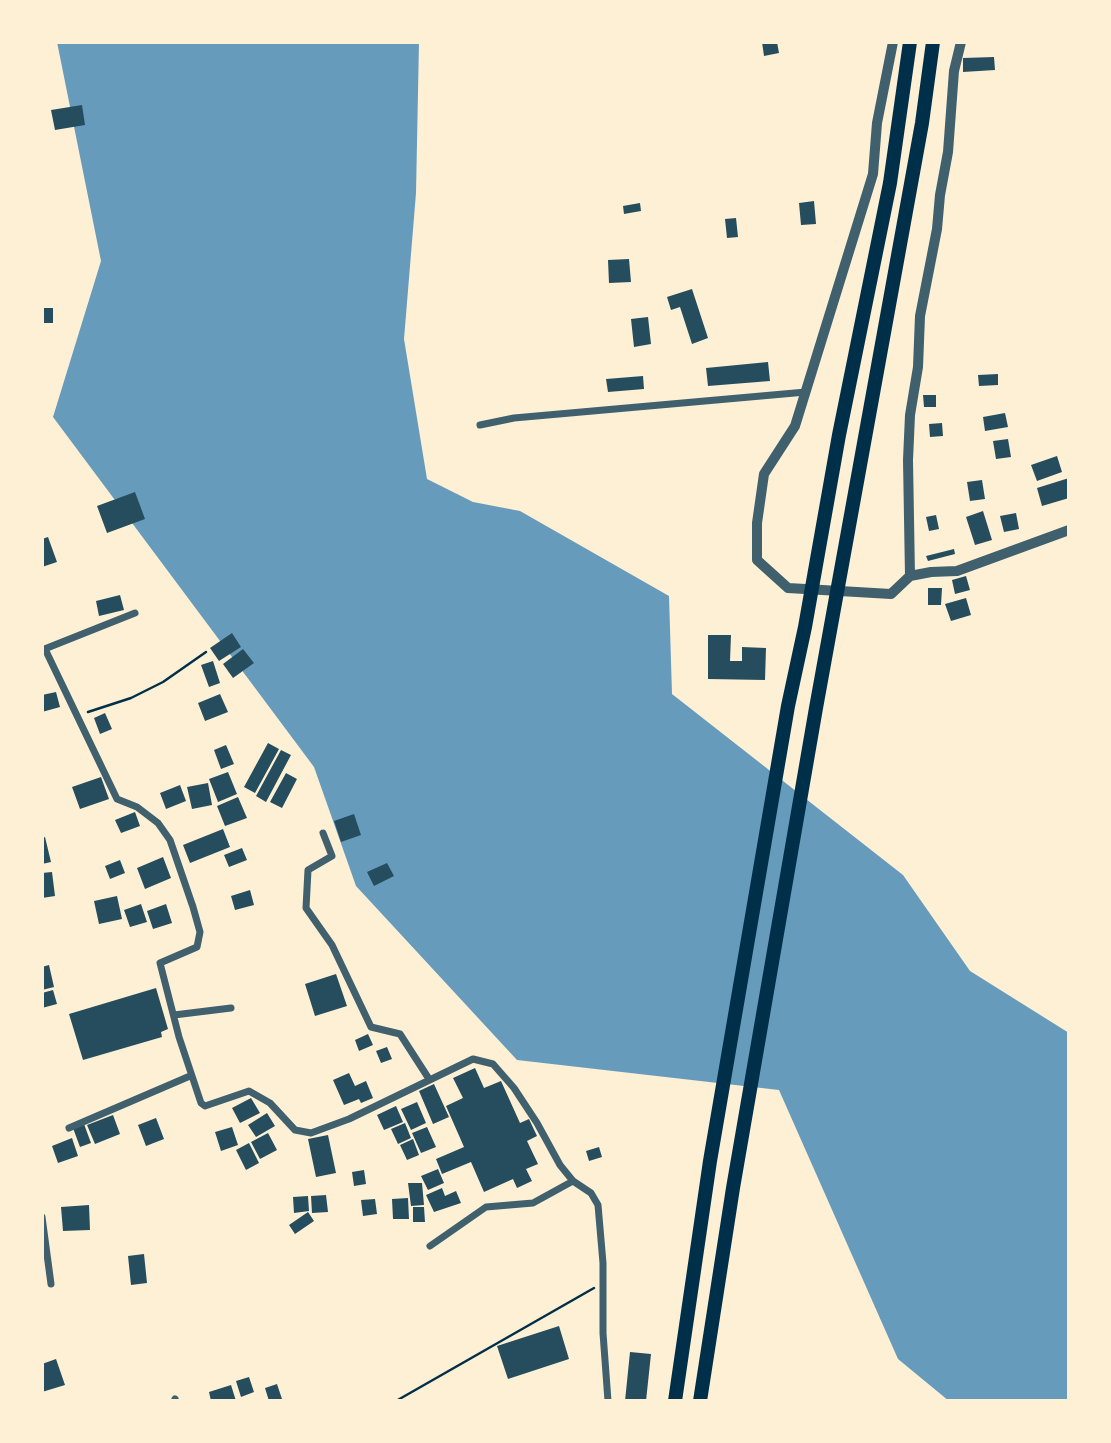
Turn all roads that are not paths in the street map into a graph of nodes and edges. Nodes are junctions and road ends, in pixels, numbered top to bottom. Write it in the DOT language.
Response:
graph roads {
  1 [pos="893,42"];
  2 [pos="910,42"];
  3 [pos="933,42"];
  4 [pos="961,42"];
  5 [pos="806,392"];
  6 [pos="480,425"];
  7 [pos="1069,530"];
  8 [pos="910,576"];
  9 [pos="135,613"];
  10 [pos="44,649"];
  11 [pos="323,833"];
  12 [pos="231,1008"];
  13 [pos="174,1015"];
  14 [pos="190,1076"];
  15 [pos="429,1079"];
  16 [pos="69,1128"];
  17 [pos="573,1181"];
  18 [pos="42,1217"];
  19 [pos="430,1246"];
  20 [pos="51,1283"];
  21 [pos="608,1401"];
  22 [pos="675,1401"];
  23 [pos="700,1401"];
  1 -- 5 [label="street"];
  2 -- 22 [label="highway"];
  3 -- 23 [label="highway"];
  4 -- 8 [label="street"];
  5 -- 6 [label="street"];
  5 -- 8 [label="street"];
  7 -- 8 [label="street"];
  9 -- 10 [label="street"];
  10 -- 13 [label="street"];
  11 -- 15 [label="street"];
  12 -- 13 [label="street"];
  13 -- 14 [label="street"];
  14 -- 15 [label="street"];
  14 -- 16 [label="street"];
  15 -- 17 [label="street"];
  17 -- 19 [label="street"];
  17 -- 21 [label="street"];
  18 -- 20 [label="street"];
}
